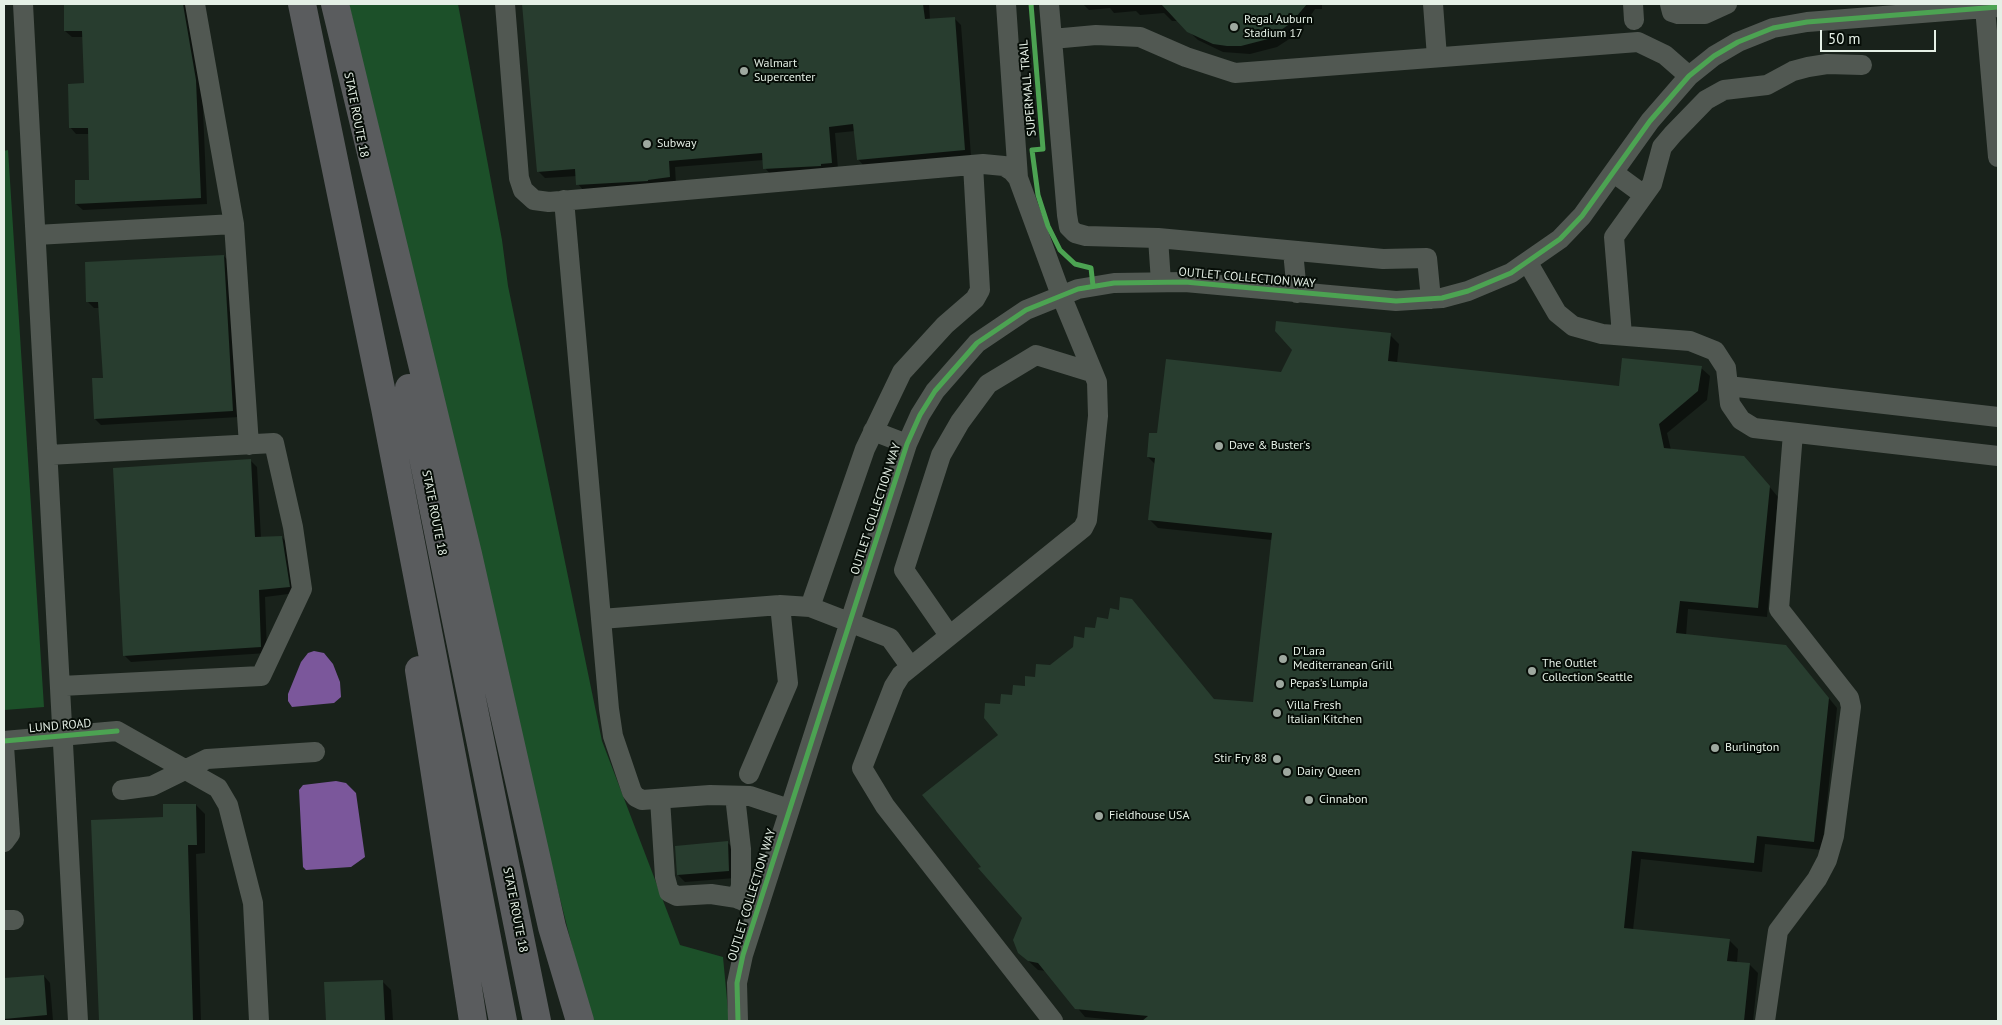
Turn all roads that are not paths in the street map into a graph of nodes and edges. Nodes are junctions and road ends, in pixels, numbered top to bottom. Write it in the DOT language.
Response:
graph roads {
  1 [pos="23,4"];
  2 [pos="195,4"];
  3 [pos="302,4"];
  4 [pos="335,4"];
  5 [pos="505,4"];
  6 [pos="1006,4"];
  7 [pos="1049,4"];
  8 [pos="1432,4"];
  9 [pos="1670,4"];
  10 [pos="1727,4"];
  11 [pos="1906,8"];
  12 [pos="1992,8"];
  13 [pos="1052,39"];
  14 [pos="1437,58"];
  15 [pos="1862,65"];
  16 [pos="1689,76"];
  17 [pos="1998,158"];
  18 [pos="973,165"];
  19 [pos="1614,172"];
  20 [pos="1018,178"];
  21 [pos="1644,195"];
  22 [pos="564,200"];
  23 [pos="234,224"];
  24 [pos="36,235"];
  25 [pos="1158,238"];
  26 [pos="1293,251"];
  27 [pos="1528,263"];
  28 [pos="1161,282"];
  29 [pos="1297,293"];
  30 [pos="1061,295"];
  31 [pos="1431,299"];
  32 [pos="1622,335"];
  33 [pos="1091,372"];
  34 [pos="1728,386"];
  35 [pos="385,408"];
  36 [pos="1998,417"];
  37 [pos="873,430"];
  38 [pos="1793,433"];
  39 [pos="908,444"];
  40 [pos="249,445"];
  41 [pos="48,454"];
  42 [pos="1998,456"];
  43 [pos="780,604"];
  44 [pos="810,607"];
  45 [pos="602,619"];
  46 [pos="850,621"];
  47 [pos="948,635"];
  48 [pos="910,666"];
  49 [pos="61,686"];
  50 [pos="64,736"];
  51 [pos="4,741"];
  52 [pos="4,746"];
  53 [pos="315,752"];
  54 [pos="186,770"];
  55 [pos="749,774"];
  56 [pos="122,790"];
  57 [pos="735,796"];
  58 [pos="660,799"];
  59 [pos="790,809"];
  60 [pos="4,842"];
  61 [pos="738,899"];
  62 [pos="758,908"];
  63 [pos="78,1021"];
  64 [pos="258,1021"];
  65 [pos="474,1021"];
  66 [pos="503,1021"];
  67 [pos="537,1021"];
  68 [pos="580,1021"];
  69 [pos="738,1021"];
  70 [pos="1053,1021"];
  71 [pos="1765,1021"];
  1 -- 24 [label="street"];
  2 -- 23 [label="street"];
  3 -- 35 [label="highway"];
  4 -- 67 [label="highway, STATE ROUTE 18"];
  4 -- 68 [label="highway"];
  5 -- 22 [label="street"];
  6 -- 20 [label="street"];
  7 -- 13 [label="street"];
  8 -- 14 [label="street"];
  9 -- 10 [label="street"];
  11 -- 12 [label="street, OUTLET COLLECTION WAY"];
  11 -- 16 [label="street, OUTLET COLLECTION WAY"];
  12 -- 17 [label="street"];
  13 -- 14 [label="street"];
  13 -- 25 [label="street"];
  14 -- 16 [label="street"];
  15 -- 21 [label="street"];
  16 -- 19 [label="street, OUTLET COLLECTION WAY"];
  18 -- 20 [label="street"];
  18 -- 22 [label="street"];
  18 -- 37 [label="street"];
  19 -- 21 [label="street"];
  19 -- 27 [label="street, OUTLET COLLECTION WAY"];
  20 -- 30 [label="street"];
  21 -- 32 [label="street"];
  22 -- 45 [label="street"];
  23 -- 24 [label="street"];
  23 -- 40 [label="street"];
  24 -- 41 [label="street"];
  25 -- 26 [label="street"];
  25 -- 28 [label="street"];
  26 -- 29 [label="street"];
  26 -- 31 [label="street"];
  27 -- 31 [label="street, OUTLET COLLECTION WAY"];
  27 -- 32 [label="street"];
  28 -- 29 [label="street, OUTLET COLLECTION WAY"];
  28 -- 30 [label="street, OUTLET COLLECTION WAY"];
  29 -- 31 [label="street, OUTLET COLLECTION WAY"];
  30 -- 33 [label="street"];
  30 -- 39 [label="street, OUTLET COLLECTION WAY"];
  32 -- 34 [label="street"];
  33 -- 47 [label="street"];
  33 -- 47 [label="street"];
  34 -- 36 [label="street"];
  34 -- 38 [label="street"];
  35 -- 65 [label="highway"];
  35 -- 66 [label="highway"];
  37 -- 39 [label="street"];
  37 -- 44 [label="street"];
  38 -- 42 [label="street"];
  38 -- 71 [label="street"];
  39 -- 46 [label="street, OUTLET COLLECTION WAY"];
  40 -- 41 [label="street"];
  40 -- 49 [label="street"];
  41 -- 49 [label="street"];
  43 -- 44 [label="street"];
  43 -- 45 [label="street"];
  43 -- 55 [label="street"];
  44 -- 46 [label="street"];
  45 -- 58 [label="street"];
  46 -- 48 [label="street"];
  46 -- 59 [label="street, OUTLET COLLECTION WAY"];
  47 -- 48 [label="street"];
  48 -- 70 [label="street"];
  49 -- 50 [label="street"];
  50 -- 51 [label="street, LUND ROAD"];
  50 -- 54 [label="street, LUND ROAD"];
  50 -- 63 [label="street"];
  52 -- 60 [label="street"];
  53 -- 54 [label="street"];
  54 -- 56 [label="street"];
  54 -- 64 [label="street"];
  57 -- 58 [label="street"];
  57 -- 59 [label="street"];
  57 -- 61 [label="street"];
  58 -- 61 [label="street"];
  59 -- 62 [label="street, OUTLET COLLECTION WAY"];
  61 -- 62 [label="street"];
  62 -- 69 [label="street, OUTLET COLLECTION WAY"];
}
